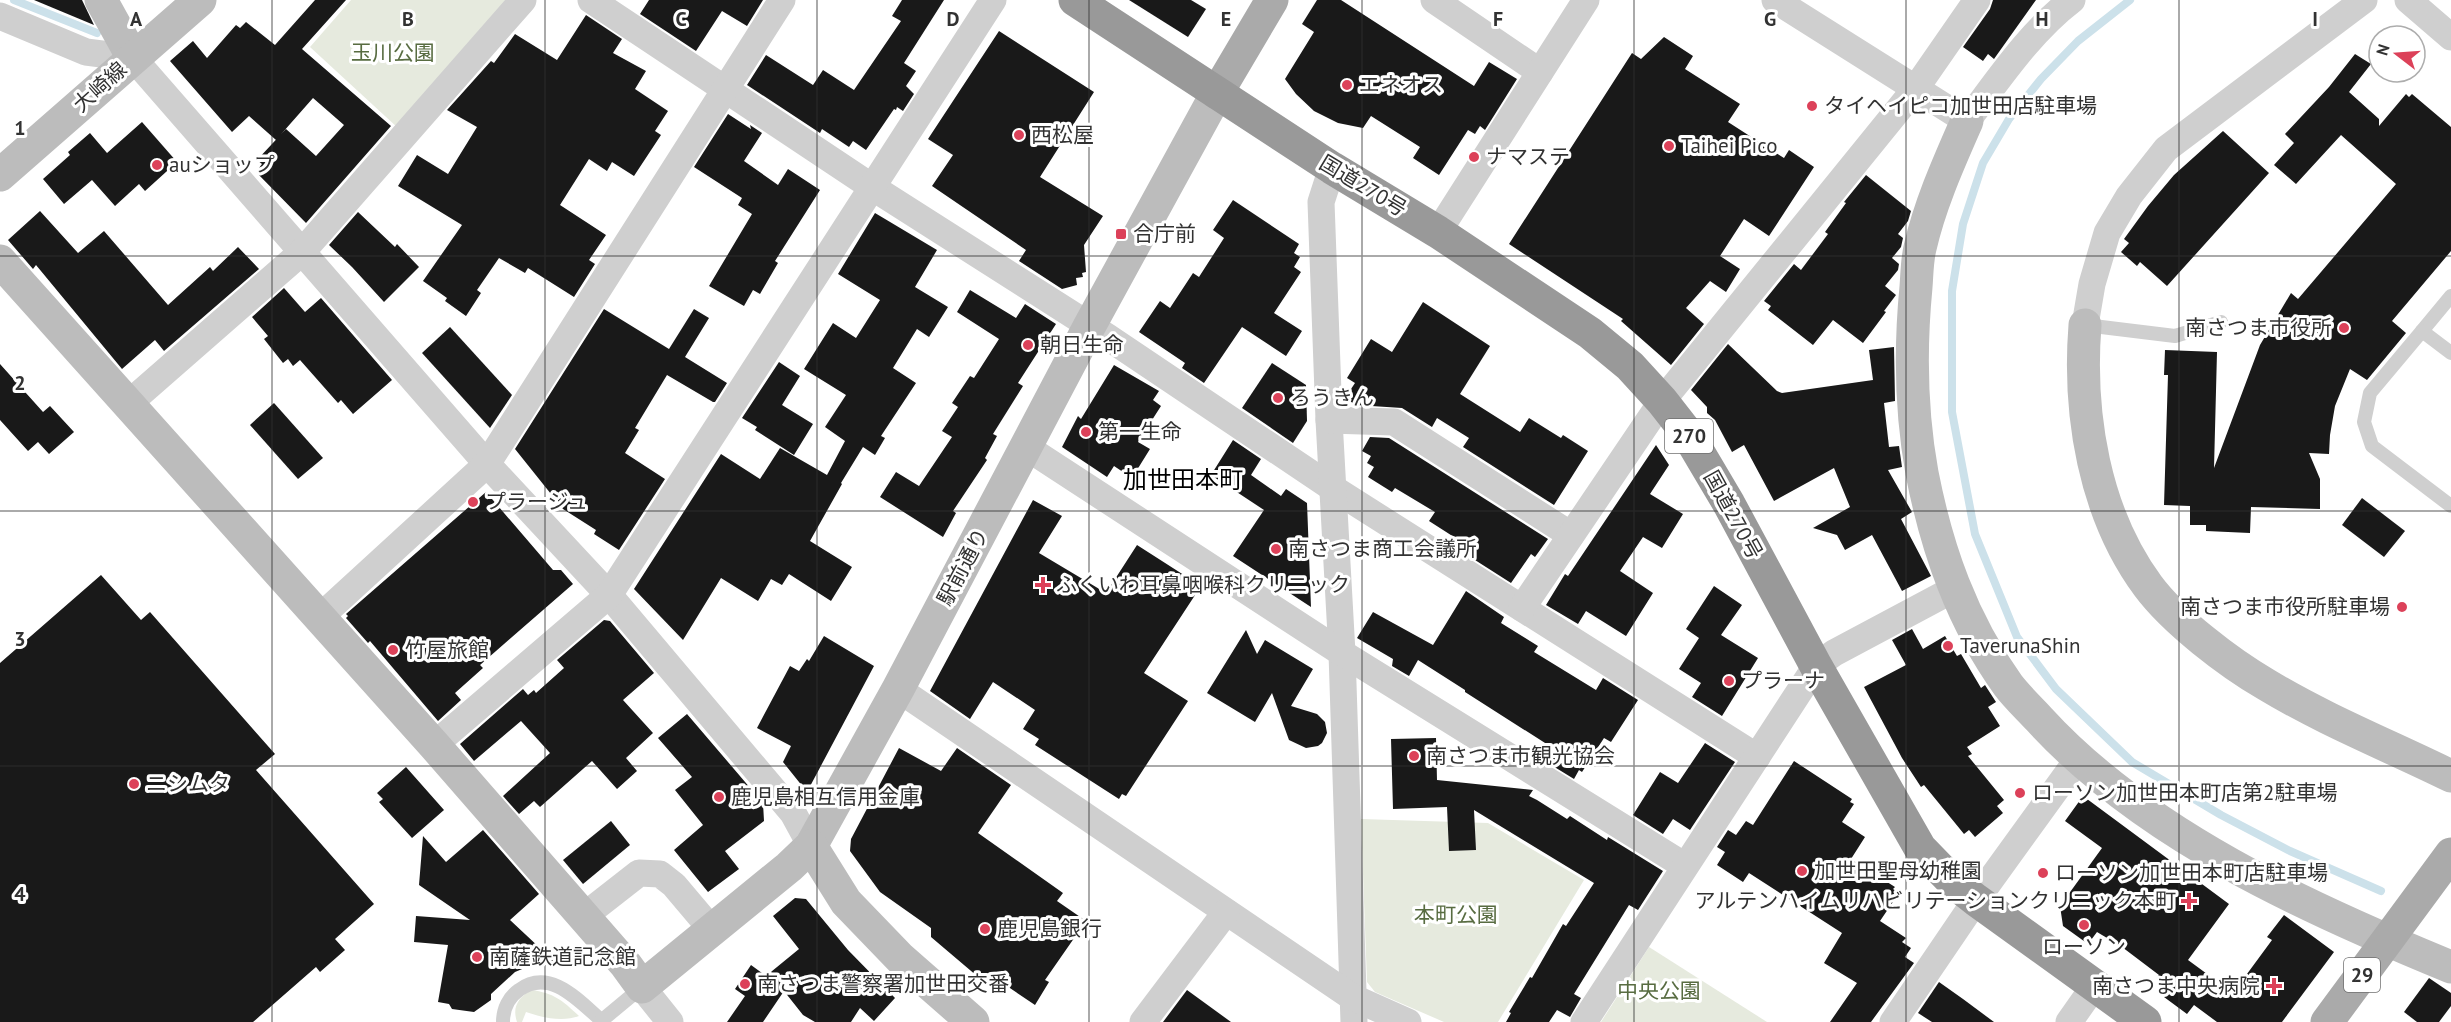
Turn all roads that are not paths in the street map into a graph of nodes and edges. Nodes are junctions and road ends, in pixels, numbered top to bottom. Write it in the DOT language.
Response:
graph roads {
  1 [pos="101,0"];
  2 [pos="200,0"];
  3 [pos="523,0"];
  4 [pos="591,0"];
  5 [pos="782,0"];
  6 [pos="993,0"];
  7 [pos="1075,0"];
  8 [pos="1272,0"];
  9 [pos="1434,0"];
  10 [pos="1586,0"];
  11 [pos="1977,0"];
  12 [pos="2072,0"];
  13 [pos="2364,0"];
  14 [pos="2408,0"];
  15 [pos="1782,2"];
  16 [pos="0,16"];
  17 [pos="2451,37"];
  18 [pos="133,57"];
  19 [pos="1540,72"];
  20 [pos="1916,88"];
  21 [pos="725,90"];
  22 [pos="1217,93"];
  23 [pos="1967,121"];
  24 [pos="1332,168"];
  25 [pos="0,175"];
  26 [pos="872,187"];
  27 [pos="1438,232"];
  28 [pos="302,252"];
  29 [pos="0,261"];
  30 [pos="2451,296"];
  31 [pos="2221,322"];
  32 [pos="1090,325"];
  33 [pos="2085,325"];
  34 [pos="2422,331"];
  35 [pos="2451,353"];
  36 [pos="1662,401"];
  37 [pos="128,404"];
  38 [pos="1329,420"];
  39 [pos="1026,447"];
  40 [pos="487,464"];
  41 [pos="1334,489"];
  42 [pos="2451,506"];
  43 [pos="1571,535"];
  44 [pos="1954,589"];
  45 [pos="609,595"];
  46 [pos="1522,608"];
  47 [pos="320,617"];
  48 [pos="1342,653"];
  49 [pos="1816,666"];
  50 [pos="898,689"];
  51 [pos="434,745"];
  52 [pos="1757,757"];
  53 [pos="2078,759"];
  54 [pos="2451,776"];
  55 [pos="811,846"];
  56 [pos="2451,854"];
  57 [pos="1685,866"];
  58 [pos="1976,900"];
  59 [pos="1226,912"];
  60 [pos="584,916"];
  61 [pos="712,930"];
  62 [pos="2392,935"];
  63 [pos="2451,967"];
  64 [pos="2095,985"];
  65 [pos="642,987"];
  66 [pos="1353,1009"];
  67 [pos="503,1019"];
  68 [pos="601,1021"];
  69 [pos="489,1022"];
  70 [pos="670,1022"];
  71 [pos="973,1022"];
  72 [pos="1143,1022"];
  73 [pos="1408,1022"];
  74 [pos="1584,1022"];
  75 [pos="1893,1022"];
  76 [pos="2069,1022"];
  77 [pos="2145,1022"];
  78 [pos="2327,1022"];
  1 -- 18 [label="street"];
  2 -- 18 [label="street, 大崎線"];
  3 -- 28 [label="street"];
  4 -- 21 [label="street"];
  5 -- 21 [label="street"];
  6 -- 26 [label="street"];
  7 -- 22 [label="highway, 国道270号 / 270"];
  8 -- 22 [label="main road"];
  9 -- 19 [label="street"];
  10 -- 19 [label="street"];
  11 -- 20 [label="street"];
  12 -- 23 [label="street"];
  13 -- 33 [label="street"];
  14 -- 17 [label="street"];
  15 -- 20 [label="street"];
  16 -- 18 [label="street"];
  18 -- 25 [label="street, 大崎線"];
  18 -- 28 [label="street"];
  19 -- 27 [label="street"];
  20 -- 23 [label="street"];
  20 -- 36 [label="street"];
  21 -- 26 [label="street"];
  21 -- 40 [label="street"];
  22 -- 24 [label="highway, 国道270号 / 270"];
  22 -- 32 [label="street, 駅前通り"];
  23 -- 44 [label="street"];
  24 -- 27 [label="highway, 国道270号 / 270"];
  24 -- 38 [label="street"];
  26 -- 32 [label="street"];
  26 -- 45 [label="street"];
  27 -- 36 [label="highway, 国道270号 / 270"];
  28 -- 37 [label="street"];
  28 -- 40 [label="street"];
  29 -- 37 [label="street"];
  30 -- 34 [label="lane"];
  31 -- 33 [label="lane"];
  32 -- 39 [label="street, 駅前通り"];
  32 -- 41 [label="street"];
  33 -- 54 [label="street"];
  34 -- 35 [label="lane"];
  34 -- 42 [label="lane"];
  36 -- 43 [label="street"];
  36 -- 49 [label="highway, 国道270号 / 270"];
  37 -- 47 [label="street"];
  38 -- 41 [label="street"];
  38 -- 43 [label="street"];
  39 -- 48 [label="street"];
  39 -- 50 [label="street, 駅前通り"];
  40 -- 45 [label="street"];
  40 -- 47 [label="street"];
  41 -- 46 [label="street"];
  41 -- 48 [label="street"];
  43 -- 46 [label="street"];
  44 -- 49 [label="street"];
  44 -- 53 [label="street"];
  45 -- 51 [label="street"];
  45 -- 55 [label="street"];
  46 -- 52 [label="street"];
  47 -- 51 [label="street"];
  48 -- 57 [label="street"];
  48 -- 66 [label="street"];
  49 -- 52 [label="street"];
  49 -- 58 [label="highway, 国道270号 / 270"];
  50 -- 55 [label="street, 駅前通り"];
  50 -- 59 [label="street"];
  51 -- 60 [label="street"];
  52 -- 57 [label="street"];
  53 -- 58 [label="street"];
  53 -- 62 [label="street"];
  55 -- 61 [label="street, 駅前通り"];
  55 -- 71 [label="street"];
  56 -- 62 [label="main road, 29"];
  57 -- 74 [label="street"];
  58 -- 64 [label="highway, 国道270号 / 270"];
  58 -- 75 [label="street"];
  59 -- 66 [label="street"];
  59 -- 72 [label="street"];
  60 -- 61 [label="street"];
  60 -- 65 [label="street"];
  61 -- 65 [label="street, 駅前通り"];
  62 -- 63 [label="street"];
  62 -- 78 [label="main road, 29"];
  64 -- 76 [label="street"];
  64 -- 77 [label="highway, 国道270号 / 270"];
  65 -- 68 [label="lane"];
  65 -- 70 [label="street"];
  66 -- 73 [label="street"];
  67 -- 68 [label="lane"];
  67 -- 69 [label="lane"];
}
